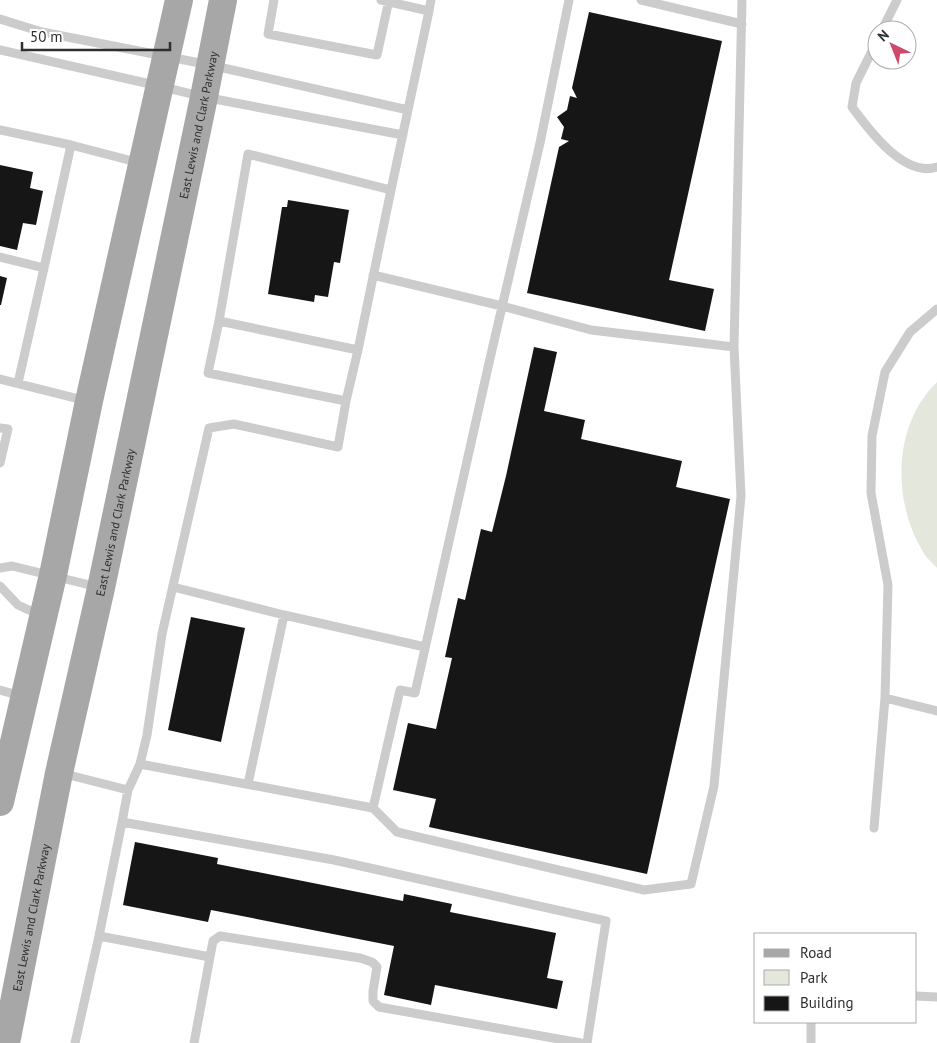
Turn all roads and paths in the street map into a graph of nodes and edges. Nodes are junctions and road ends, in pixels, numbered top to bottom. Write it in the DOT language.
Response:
graph roads {
  1 [pos="179,0"];
  2 [pos="223,0"];
  3 [pos="274,0"];
  4 [pos="432,0"];
  5 [pos="569,0"];
  6 [pos="641,0"];
  7 [pos="742,0"];
  8 [pos="897,0"];
  9 [pos="386,1"];
  10 [pos="429,11"];
  11 [pos="0,19"];
  12 [pos="887,20"];
  13 [pos="742,24"];
  14 [pos="0,50"];
  15 [pos="166,58"];
  16 [pos="867,61"];
  17 [pos="210,66"];
  18 [pos="159,86"];
  19 [pos="204,98"];
  20 [pos="408,110"];
  21 [pos="0,130"];
  22 [pos="403,135"];
  23 [pos="71,145"];
  24 [pos="143,163"];
  25 [pos="937,167"];
  26 [pos="391,190"];
  27 [pos="0,258"];
  28 [pos="44,268"];
  29 [pos="373,275"];
  30 [pos="502,306"];
  31 [pos="937,309"];
  32 [pos="219,320"];
  33 [pos="734,347"];
  34 [pos="358,350"];
  35 [pos="0,379"];
  36 [pos="18,383"];
  37 [pos="90,401"];
  38 [pos="346,401"];
  39 [pos="0,428"];
  40 [pos="0,462"];
  41 [pos="0,568"];
  42 [pos="53,575"];
  43 [pos="0,586"];
  44 [pos="173,587"];
  45 [pos="101,588"];
  46 [pos="284,615"];
  47 [pos="43,617"];
  48 [pos="425,647"];
  49 [pos="12,694"];
  50 [pos="884,698"];
  51 [pos="937,711"];
  52 [pos="140,764"];
  53 [pos="58,773"];
  54 [pos="248,784"];
  55 [pos="128,790"];
  56 [pos="1,794"];
  57 [pos="373,808"];
  58 [pos="122,822"];
  59 [pos="874,828"];
  60 [pos="99,936"];
  61 [pos="210,957"];
  62 [pos="917,996"];
  63 [pos="937,997"];
  64 [pos="811,1023"];
  65 [pos="6,1043"];
  66 [pos="74,1043"];
  67 [pos="194,1043"];
  68 [pos="581,1043"];
  69 [pos="587,1043"];
  70 [pos="810,1043"];
  1 -- 15 [label="main road"];
  2 -- 17 [label="main road, East Lewis and Clark Parkway"];
  3 -- 9 [label="lane"];
  4 -- 10 [label="lane"];
  5 -- 30 [label="lane"];
  6 -- 13 [label="lane"];
  7 -- 13 [label="lane"];
  8 -- 12 [label="lane"];
  9 -- 10 [label="lane"];
  10 -- 20 [label="lane"];
  11 -- 15 [label="lane"];
  13 -- 33 [label="lane"];
  14 -- 18 [label="lane"];
  15 -- 17 [label="lane"];
  15 -- 18 [label="main road"];
  16 -- 25 [label="lane"];
  17 -- 19 [label="main road, East Lewis and Clark Parkway"];
  17 -- 20 [label="lane"];
  18 -- 19 [label="lane"];
  18 -- 24 [label="main road"];
  19 -- 22 [label="lane"];
  19 -- 45 [label="main road, East Lewis and Clark Parkway"];
  20 -- 22 [label="lane"];
  21 -- 23 [label="lane"];
  22 -- 26 [label="lane"];
  23 -- 24 [label="lane"];
  23 -- 28 [label="lane"];
  24 -- 37 [label="main road"];
  26 -- 29 [label="lane"];
  26 -- 32 [label="lane"];
  27 -- 28 [label="lane"];
  28 -- 36 [label="lane"];
  29 -- 30 [label="lane"];
  29 -- 34 [label="lane"];
  30 -- 33 [label="lane"];
  30 -- 48 [label="lane"];
  31 -- 50 [label="lane"];
  32 -- 34 [label="lane"];
  32 -- 38 [label="lane"];
  33 -- 57 [label="lane"];
  34 -- 38 [label="lane"];
  35 -- 36 [label="lane"];
  36 -- 37 [label="lane"];
  37 -- 42 [label="main road"];
  38 -- 44 [label="lane"];
  39 -- 40 [label="lane"];
  41 -- 42 [label="lane"];
  42 -- 45 [label="lane"];
  42 -- 47 [label="main road"];
  43 -- 47 [label="lane"];
  44 -- 46 [label="lane"];
  44 -- 52 [label="lane"];
  45 -- 53 [label="main road, East Lewis and Clark Parkway"];
  46 -- 48 [label="lane"];
  46 -- 54 [label="lane"];
  47 -- 49 [label="main road"];
  48 -- 57 [label="lane"];
  49 -- 56 [label="main road"];
  50 -- 51 [label="lane"];
  50 -- 59 [label="lane"];
  52 -- 54 [label="lane"];
  52 -- 55 [label="lane"];
  53 -- 55 [label="lane"];
  53 -- 65 [label="main road, East Lewis and Clark Parkway"];
  54 -- 57 [label="lane"];
  55 -- 58 [label="lane"];
  58 -- 60 [label="lane"];
  58 -- 69 [label="lane"];
  60 -- 61 [label="lane"];
  60 -- 66 [label="lane"];
  61 -- 67 [label="lane"];
  61 -- 68 [label="lane"];
  62 -- 63 [label="lane"];
  64 -- 70 [label="lane"];
}
